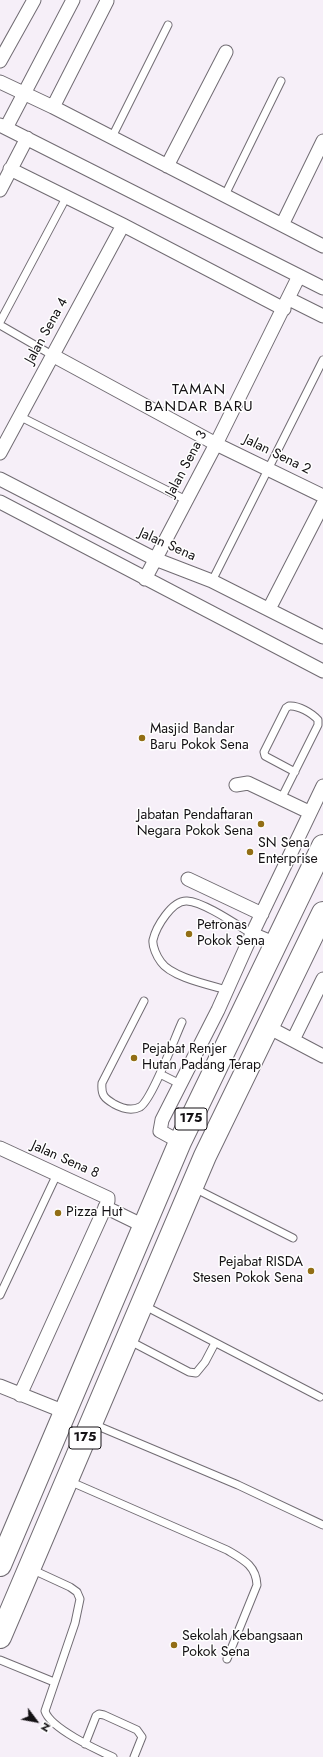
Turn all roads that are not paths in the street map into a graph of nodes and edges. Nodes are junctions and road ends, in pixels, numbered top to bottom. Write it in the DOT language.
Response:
graph roads {
  1 [pos="34,0"];
  2 [pos="73,0"];
  3 [pos="107,1"];
  4 [pos="168,25"];
  5 [pos="226,52"];
  6 [pos="0,61"];
  7 [pos="281,80"];
  8 [pos="0,82"];
  9 [pos="25,93"];
  10 [pos="53,107"];
  11 [pos="3,126"];
  12 [pos="112,137"];
  13 [pos="27,138"];
  14 [pos="323,141"];
  15 [pos="167,166"];
  16 [pos="10,169"];
  17 [pos="0,190"];
  18 [pos="225,195"];
  19 [pos="66,196"];
  20 [pos="123,225"];
  21 [pos="282,225"];
  22 [pos="323,246"];
  23 [pos="299,276"];
  24 [pos="323,288"];
  25 [pos="287,304"];
  26 [pos="323,316"];
  27 [pos="0,324"];
  28 [pos="52,355"];
  29 [pos="323,360"];
  30 [pos="19,416"];
  31 [pos="216,444"];
  32 [pos="0,453"];
  33 [pos="268,468"];
  34 [pos="0,479"];
  35 [pos="323,496"];
  36 [pos="186,500"];
  37 [pos="0,502"];
  38 [pos="323,504"];
  39 [pos="155,559"];
  40 [pos="145,579"];
  41 [pos="212,580"];
  42 [pos="269,609"];
  43 [pos="323,636"];
  44 [pos="323,671"];
  45 [pos="295,772"];
  46 [pos="236,785"];
  47 [pos="323,786"];
  48 [pos="281,799"];
  49 [pos="310,812"];
  50 [pos="323,846"];
  51 [pos="188,879"];
  52 [pos="323,913"];
  53 [pos="262,914"];
  54 [pos="252,934"];
  55 [pos="276,944"];
  56 [pos="323,979"];
  57 [pos="227,990"];
  58 [pos="144,1000"];
  59 [pos="250,1000"];
  60 [pos="182,1022"];
  61 [pos="268,1027"];
  62 [pos="293,1040"];
  63 [pos="323,1056"];
  64 [pos="160,1074"];
  65 [pos="180,1084"];
  66 [pos="180,1142"];
  67 [pos="0,1149"];
  68 [pos="57,1174"];
  69 [pos="192,1187"];
  70 [pos="105,1207"];
  71 [pos="144,1226"];
  72 [pos="293,1238"];
  73 [pos="0,1295"];
  74 [pos="141,1304"];
  75 [pos="126,1339"];
  76 [pos="215,1343"];
  77 [pos="0,1386"];
  78 [pos="20,1395"];
  79 [pos="320,1397"];
  80 [pos="65,1412"];
  81 [pos="91,1423"];
  82 [pos="67,1480"];
  83 [pos="323,1525"];
  84 [pos="0,1565"];
  85 [pos="29,1568"];
  86 [pos="0,1637"];
  87 [pos="228,1659"];
  88 [pos="0,1660"];
  89 [pos="54,1682"];
  90 [pos="85,1744"];
  91 [pos="113,1757"];
  92 [pos="134,1757"];
  1 -- 6 [label="street"];
  2 -- 9 [label="street"];
  3 -- 10 [label="street"];
  4 -- 12 [label="lane"];
  5 -- 15 [label="street"];
  7 -- 18 [label="lane"];
  8 -- 9 [label="street"];
  9 -- 10 [label="street"];
  9 -- 11 [label="street"];
  10 -- 12 [label="street"];
  11 -- 13 [label="street"];
  12 -- 15 [label="street"];
  13 -- 16 [label="street"];
  13 -- 23 [label="street"];
  14 -- 21 [label="street"];
  15 -- 18 [label="street"];
  16 -- 17 [label="street"];
  16 -- 19 [label="street"];
  18 -- 21 [label="street"];
  19 -- 20 [label="street"];
  19 -- 27 [label="lane"];
  20 -- 25 [label="street"];
  20 -- 28 [label="street, Jalan Sena 4"];
  21 -- 22 [label="street"];
  23 -- 24 [label="street"];
  23 -- 25 [label="street, Jalan Sena 3"];
  25 -- 26 [label="street"];
  25 -- 31 [label="street, Jalan Sena 3"];
  27 -- 28 [label="lane"];
  28 -- 30 [label="street, Jalan Sena 4"];
  28 -- 31 [label="street, Jalan Sena 2"];
  29 -- 33 [label="lane"];
  30 -- 32 [label="street, Jalan Sena 4"];
  30 -- 36 [label="lane"];
  31 -- 33 [label="street, Jalan Sena 2"];
  31 -- 36 [label="street, Jalan Sena 3"];
  33 -- 35 [label="street, Jalan Sena 2"];
  33 -- 41 [label="lane"];
  34 -- 39 [label="street, Jalan Sena"];
  36 -- 39 [label="street, Jalan Sena 3"];
  37 -- 40 [label="street"];
  38 -- 42 [label="street"];
  39 -- 40 [label="street, Jalan Sena 3"];
  39 -- 41 [label="street, Jalan Sena"];
  40 -- 44 [label="street"];
  41 -- 42 [label="street, Jalan Sena"];
  42 -- 43 [label="street, Jalan Sena"];
  45 -- 45 [label="lane"];
  45 -- 48 [label="lane"];
  46 -- 48 [label="street"];
  47 -- 49 [label="street"];
  48 -- 49 [label="street"];
  49 -- 53 [label="street"];
  50 -- 55 [label="highway, 175"];
  51 -- 53 [label="street"];
  52 -- 61 [label="highway, 175"];
  53 -- 54 [label="street"];
  54 -- 55 [label="street"];
  54 -- 57 [label="street"];
  54 -- 57 [label="lane"];
  55 -- 59 [label="highway, 175"];
  56 -- 62 [label="street"];
  57 -- 59 [label="street"];
  57 -- 65 [label="street"];
  58 -- 64 [label="lane"];
  59 -- 66 [label="highway, 175"];
  60 -- 64 [label="lane"];
  61 -- 62 [label="street"];
  61 -- 69 [label="highway, 175"];
  62 -- 63 [label="street"];
  64 -- 65 [label="lane"];
  65 -- 66 [label="street"];
  66 -- 71 [label="highway, 175"];
  67 -- 68 [label="street, Jalan Sena 8"];
  68 -- 70 [label="street, Jalan Sena 8"];
  68 -- 73 [label="lane"];
  69 -- 72 [label="lane"];
  69 -- 74 [label="highway, 175"];
  70 -- 71 [label="street"];
  70 -- 78 [label="street"];
  71 -- 80 [label="highway, 175"];
  74 -- 75 [label="highway, 175"];
  74 -- 76 [label="lane"];
  75 -- 76 [label="lane"];
  75 -- 81 [label="highway, 175"];
  76 -- 79 [label="lane"];
  77 -- 78 [label="street"];
  78 -- 80 [label="street"];
  80 -- 84 [label="highway, 175"];
  81 -- 82 [label="highway, 175"];
  81 -- 83 [label="lane"];
  82 -- 85 [label="highway, 175"];
  82 -- 87 [label="lane"];
  85 -- 86 [label="highway, 175"];
  85 -- 89 [label="lane"];
  88 -- 89 [label="lane"];
  89 -- 90 [label="lane"];
  90 -- 91 [label="lane"];
  90 -- 92 [label="lane"];
}
